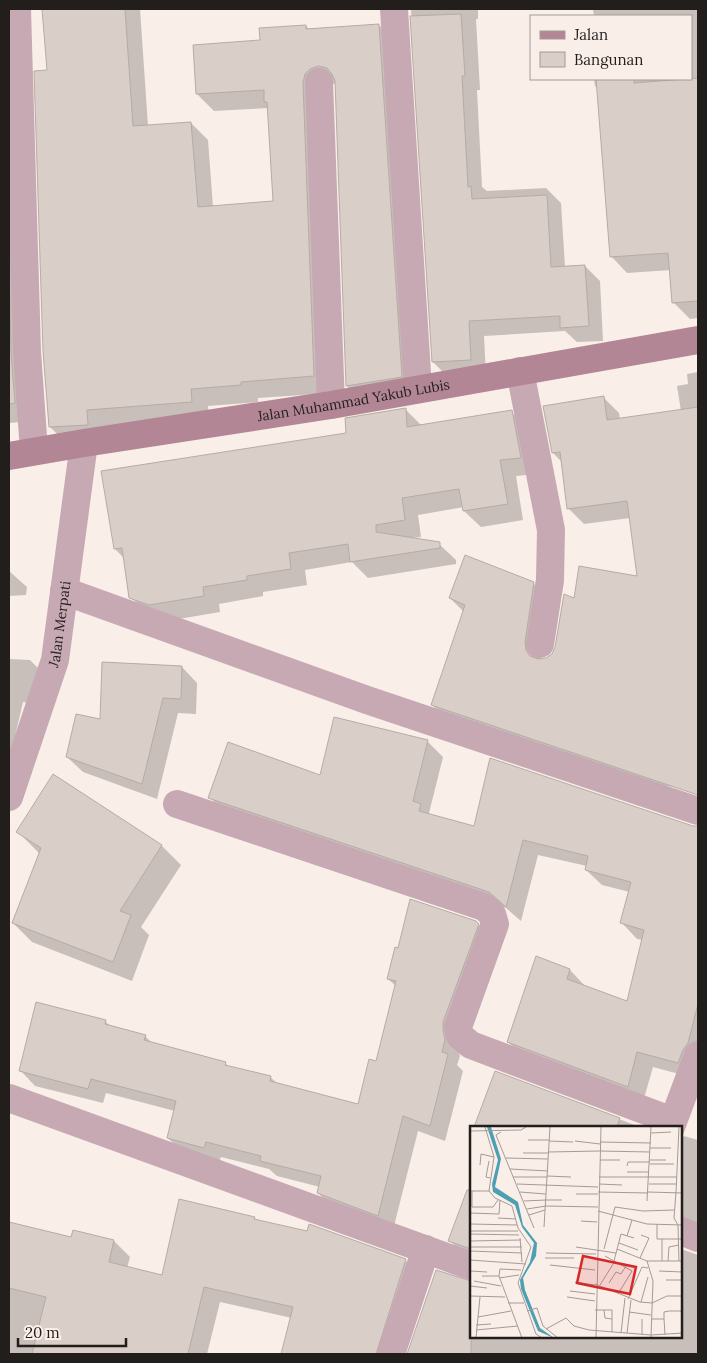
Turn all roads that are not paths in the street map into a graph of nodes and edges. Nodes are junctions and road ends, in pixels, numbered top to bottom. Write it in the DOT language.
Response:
graph roads {
  1 [pos="17,9"];
  2 [pos="394,9"];
  3 [pos="320,82"];
  4 [pos="698,340"];
  5 [pos="520,371"];
  6 [pos="418,389"];
  7 [pos="331,405"];
  8 [pos="84,442"];
  9 [pos="22,454"];
  10 [pos="64,591"];
  11 [pos="540,644"];
  12 [pos="9,798"];
  13 [pos="177,804"];
  14 [pos="698,811"];
  15 [pos="698,1055"];
  16 [pos="9,1098"];
  17 [pos="672,1124"];
  18 [pos="682,1231"];
  19 [pos="698,1238"];
  20 [pos="426,1250"];
  21 [pos="470,1266"];
  22 [pos="391,1354"];
  1 -- 9 [label="street"];
  2 -- 6 [label="street"];
  3 -- 7 [label="street"];
  4 -- 5 [label="main road, Jalan Muhammad Yakub Lubis"];
  5 -- 6 [label="main road, Jalan Muhammad Yakub Lubis"];
  5 -- 11 [label="street"];
  6 -- 7 [label="main road, Jalan Muhammad Yakub Lubis"];
  7 -- 8 [label="main road, Jalan Muhammad Yakub Lubis"];
  8 -- 9 [label="main road, Jalan Muhammad Yakub Lubis"];
  8 -- 10 [label="street, Jalan Merpati"];
  10 -- 12 [label="street, Jalan Merpati"];
  10 -- 14 [label="street"];
  13 -- 17 [label="street"];
  15 -- 17 [label="street"];
  16 -- 20 [label="street"];
  18 -- 19 [label="street"];
  20 -- 21 [label="street"];
  20 -- 22 [label="street"];
}
